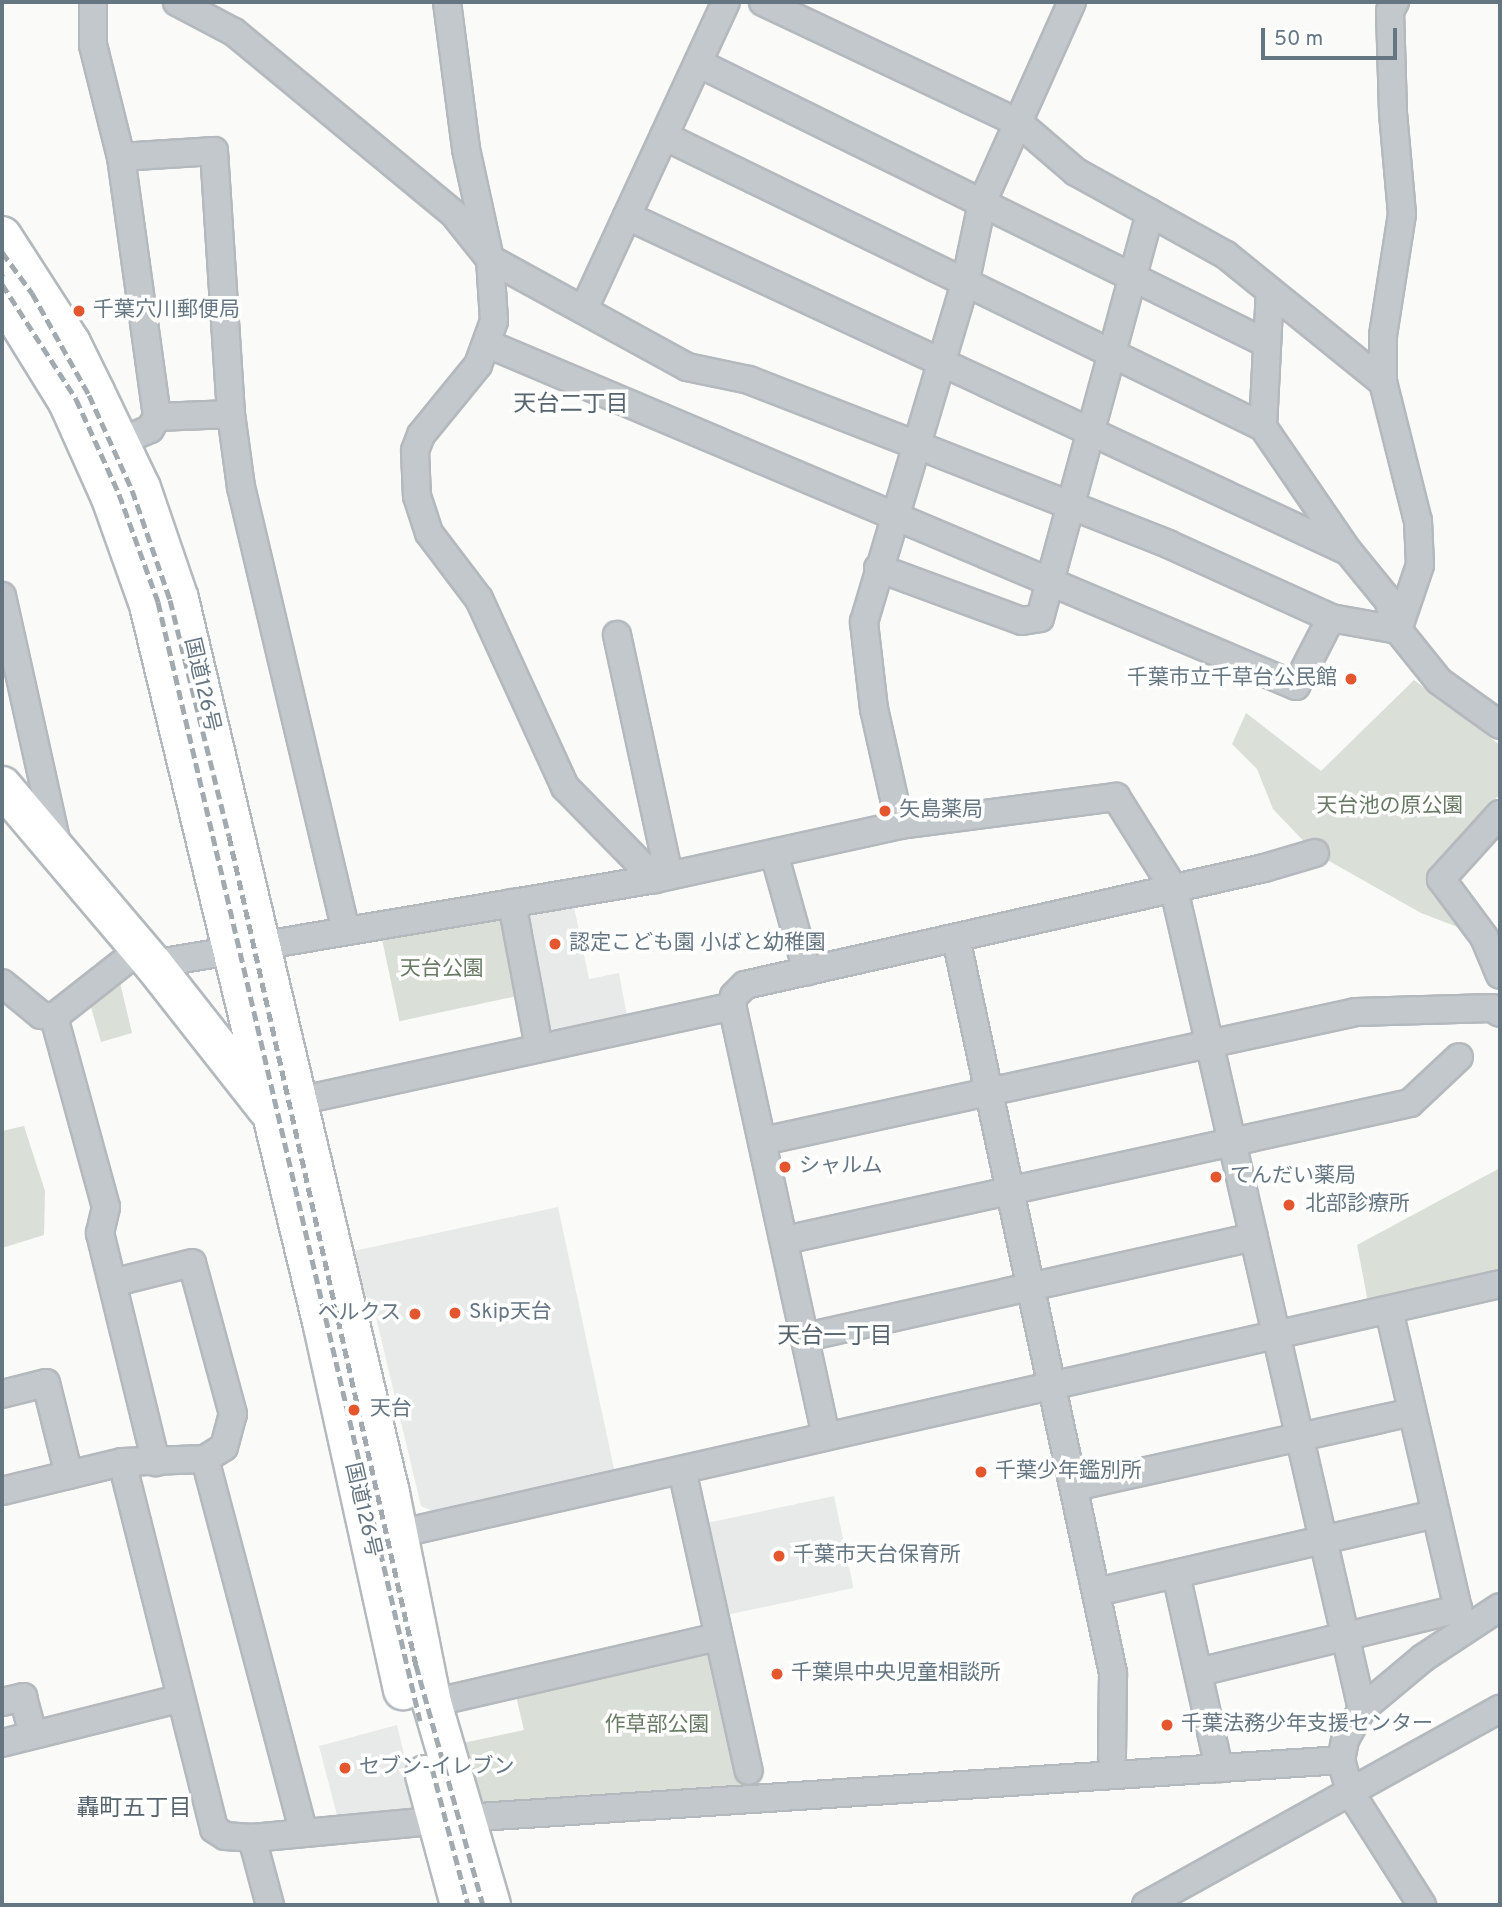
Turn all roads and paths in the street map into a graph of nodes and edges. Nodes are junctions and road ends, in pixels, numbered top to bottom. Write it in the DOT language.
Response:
graph roads {
  1 [pos="93,2"];
  2 [pos="177,2"];
  3 [pos="447,2"];
  4 [pos="726,2"];
  5 [pos="763,2"];
  6 [pos="1072,2"];
  7 [pos="1395,2"];
  8 [pos="698,63"];
  9 [pos="1019,123"];
  10 [pos="664,136"];
  11 [pos="121,157"];
  12 [pos="982,204"];
  13 [pos="1150,213"];
  14 [pos="627,216"];
  15 [pos="2,236"];
  16 [pos="490,259"];
  17 [pos="1132,280"];
  18 [pos="965,284"];
  19 [pos="1270,291"];
  20 [pos="2,295"];
  21 [pos="584,309"];
  22 [pos="1264,342"];
  23 [pos="488,344"];
  24 [pos="1111,356"];
  25 [pos="942,360"];
  26 [pos="1382,383"];
  27 [pos="231,414"];
  28 [pos="157,417"];
  29 [pos="1263,427"];
  30 [pos="1091,432"];
  31 [pos="119,442"];
  32 [pos="918,445"];
  33 [pos="1070,507"];
  34 [pos="893,516"];
  35 [pos="1348,551"];
  36 [pos="878,568"];
  37 [pos="1050,581"];
  38 [pos="2,596"];
  39 [pos="1331,618"];
  40 [pos="1398,630"];
  41 [pos="617,635"];
  42 [pos="1500,725"];
  43 [pos="2,786"];
  44 [pos="1500,814"];
  45 [pos="900,825"];
  46 [pos="774,853"];
  47 [pos="1315,853"];
  48 [pos="60,857"];
  49 [pos="662,877"];
  50 [pos="1174,889"];
  51 [pos="512,903"];
  52 [pos="346,930"];
  53 [pos="956,938"];
  54 [pos="248,947"];
  55 [pos="146,957"];
  56 [pos="807,971"];
  57 [pos="1500,975"];
  58 [pos="2,983"];
  59 [pos="732,1006"];
  60 [pos="1500,1013"];
  61 [pos="54,1017"];
  62 [pos="1210,1042"];
  63 [pos="539,1047"];
  64 [pos="1459,1056"];
  65 [pos="989,1091"];
  66 [pos="284,1107"];
  67 [pos="763,1141"];
  68 [pos="1232,1143"];
  69 [pos="1010,1191"];
  70 [pos="1254,1237"];
  71 [pos="785,1240"];
  72 [pos="112,1283"];
  73 [pos="1500,1284"];
  74 [pos="1031,1287"];
  75 [pos="1389,1310"];
  76 [pos="1277,1334"];
  77 [pos="806,1337"];
  78 [pos="1052,1384"];
  79 [pos="2,1394"];
  80 [pos="1412,1412"];
  81 [pos="827,1436"];
  82 [pos="1301,1437"];
  83 [pos="205,1459"];
  84 [pos="122,1461"];
  85 [pos="156,1461"];
  86 [pos="682,1470"];
  87 [pos="69,1475"];
  88 [pos="1074,1487"];
  89 [pos="2,1492"];
  90 [pos="1436,1514"];
  91 [pos="383,1537"];
  92 [pos="1323,1542"];
  93 [pos="1177,1574"];
  94 [pos="1097,1592"];
  95 [pos="1500,1607"];
  96 [pos="718,1637"];
  97 [pos="1345,1638"];
  98 [pos="1199,1672"];
  99 [pos="179,1699"];
  100 [pos="2,1702"];
  101 [pos="432,1703"];
  102 [pos="1362,1709"];
  103 [pos="1500,1709"];
  104 [pos="33,1735"];
  105 [pos="2,1743"];
  106 [pos="1112,1757"];
  107 [pos="1342,1760"];
  108 [pos="1219,1768"];
  109 [pos="749,1771"];
  110 [pos="1350,1791"];
  111 [pos="450,1820"];
  112 [pos="303,1831"];
  113 [pos="252,1838"];
  114 [pos="270,1905"];
  115 [pos="460,1905"];
  116 [pos="491,1905"];
  117 [pos="1146,1905"];
  118 [pos="1422,1905"];
  1 -- 11 [label="street"];
  2 -- 16 [label="street"];
  3 -- 16 [label="street"];
  4 -- 8 [label="street"];
  5 -- 9 [label="street"];
  6 -- 9 [label="street"];
  7 -- 26 [label="street"];
  8 -- 10 [label="street"];
  8 -- 12 [label="street"];
  9 -- 12 [label="street"];
  9 -- 13 [label="street"];
  10 -- 14 [label="street"];
  10 -- 18 [label="street"];
  11 -- 27 [label="street"];
  11 -- 28 [label="street"];
  12 -- 17 [label="street"];
  12 -- 18 [label="street"];
  13 -- 17 [label="street"];
  13 -- 19 [label="street"];
  14 -- 21 [label="street"];
  14 -- 25 [label="street"];
  15 -- 31 [label="highway, 国道126号"];
  16 -- 21 [label="street"];
  16 -- 23 [label="street"];
  17 -- 22 [label="street"];
  17 -- 24 [label="street"];
  18 -- 24 [label="street"];
  18 -- 25 [label="street"];
  19 -- 22 [label="street"];
  19 -- 26 [label="street"];
  20 -- 54 [label="highway, 国道126号"];
  21 -- 32 [label="street"];
  22 -- 29 [label="street"];
  23 -- 34 [label="street"];
  23 -- 49 [label="street"];
  24 -- 29 [label="street"];
  24 -- 30 [label="street"];
  25 -- 30 [label="street"];
  25 -- 32 [label="street"];
  26 -- 40 [label="street"];
  27 -- 28 [label="street"];
  27 -- 52 [label="street"];
  28 -- 31 [label="street"];
  29 -- 35 [label="street"];
  30 -- 33 [label="street"];
  30 -- 35 [label="street"];
  31 -- 54 [label="highway, 国道126号"];
  32 -- 33 [label="street"];
  32 -- 34 [label="street"];
  33 -- 37 [label="street"];
  33 -- 39 [label="street"];
  34 -- 36 [label="street"];
  34 -- 37 [label="street"];
  35 -- 40 [label="street"];
  36 -- 37 [label="street"];
  36 -- 45 [label="street"];
  37 -- 39 [label="street"];
  38 -- 48 [label="street"];
  39 -- 40 [label="street"];
  40 -- 42 [label="street"];
  41 -- 49 [label="street"];
  43 -- 48 [label="highway, 国道126号"];
  44 -- 57 [label="street"];
  45 -- 46 [label="street"];
  45 -- 50 [label="street"];
  46 -- 49 [label="street"];
  46 -- 56 [label="street"];
  47 -- 50 [label="street"];
  48 -- 55 [label="highway, 国道126号"];
  49 -- 51 [label="street"];
  50 -- 53 [label="street"];
  50 -- 62 [label="street"];
  51 -- 52 [label="street"];
  51 -- 63 [label="street"];
  52 -- 54 [label="street"];
  53 -- 56 [label="street"];
  53 -- 65 [label="street"];
  54 -- 55 [label="street"];
  54 -- 66 [label="highway, 国道126号"];
  55 -- 61 [label="street"];
  55 -- 66 [label="highway, 国道126号"];
  56 -- 59 [label="street"];
  58 -- 61 [label="street"];
  59 -- 63 [label="street"];
  59 -- 67 [label="street"];
  60 -- 62 [label="street"];
  61 -- 72 [label="street"];
  62 -- 65 [label="street"];
  62 -- 68 [label="street"];
  63 -- 66 [label="street"];
  64 -- 68 [label="street"];
  65 -- 67 [label="street"];
  65 -- 69 [label="street"];
  66 -- 91 [label="highway, 国道126号"];
  66 -- 91 [label="highway, 国道126号"];
  67 -- 71 [label="street"];
  68 -- 69 [label="street"];
  68 -- 70 [label="street"];
  69 -- 71 [label="street"];
  69 -- 74 [label="street"];
  70 -- 74 [label="street"];
  70 -- 76 [label="street"];
  71 -- 77 [label="street"];
  72 -- 83 [label="street"];
  72 -- 85 [label="street"];
  73 -- 75 [label="street"];
  74 -- 77 [label="street"];
  74 -- 78 [label="street"];
  75 -- 76 [label="street"];
  75 -- 80 [label="street"];
  76 -- 78 [label="street"];
  76 -- 82 [label="street"];
  77 -- 81 [label="street"];
  78 -- 81 [label="street"];
  78 -- 88 [label="street"];
  79 -- 87 [label="street"];
  80 -- 82 [label="street"];
  80 -- 90 [label="street"];
  81 -- 86 [label="street"];
  82 -- 88 [label="street"];
  82 -- 92 [label="street"];
  83 -- 85 [label="street"];
  83 -- 112 [label="street"];
  84 -- 85 [label="street"];
  84 -- 87 [label="street"];
  84 -- 99 [label="street"];
  86 -- 91 [label="street"];
  86 -- 96 [label="street"];
  87 -- 89 [label="street"];
  88 -- 94 [label="street"];
  90 -- 92 [label="street"];
  90 -- 97 [label="street"];
  91 -- 101 [label="highway, 国道126号"];
  91 -- 111 [label="highway, 国道126号"];
  92 -- 93 [label="street"];
  92 -- 97 [label="street"];
  93 -- 94 [label="street"];
  93 -- 98 [label="street"];
  94 -- 106 [label="street"];
  95 -- 102 [label="street"];
  96 -- 101 [label="street"];
  96 -- 109 [label="street"];
  97 -- 98 [label="street"];
  97 -- 102 [label="street"];
  98 -- 108 [label="street"];
  99 -- 104 [label="street"];
  99 -- 113 [label="street"];
  100 -- 104 [label="street"];
  101 -- 111 [label="highway, 国道126号"];
  102 -- 107 [label="street"];
  103 -- 110 [label="street"];
  104 -- 105 [label="street"];
  107 -- 108 [label="street"];
  107 -- 110 [label="street"];
  108 -- 111 [label="street"];
  110 -- 117 [label="street"];
  110 -- 118 [label="street"];
  111 -- 112 [label="street"];
  111 -- 115 [label="highway, 国道126号"];
  111 -- 116 [label="highway, 国道126号"];
  112 -- 113 [label="street"];
  113 -- 114 [label="street"];
}
